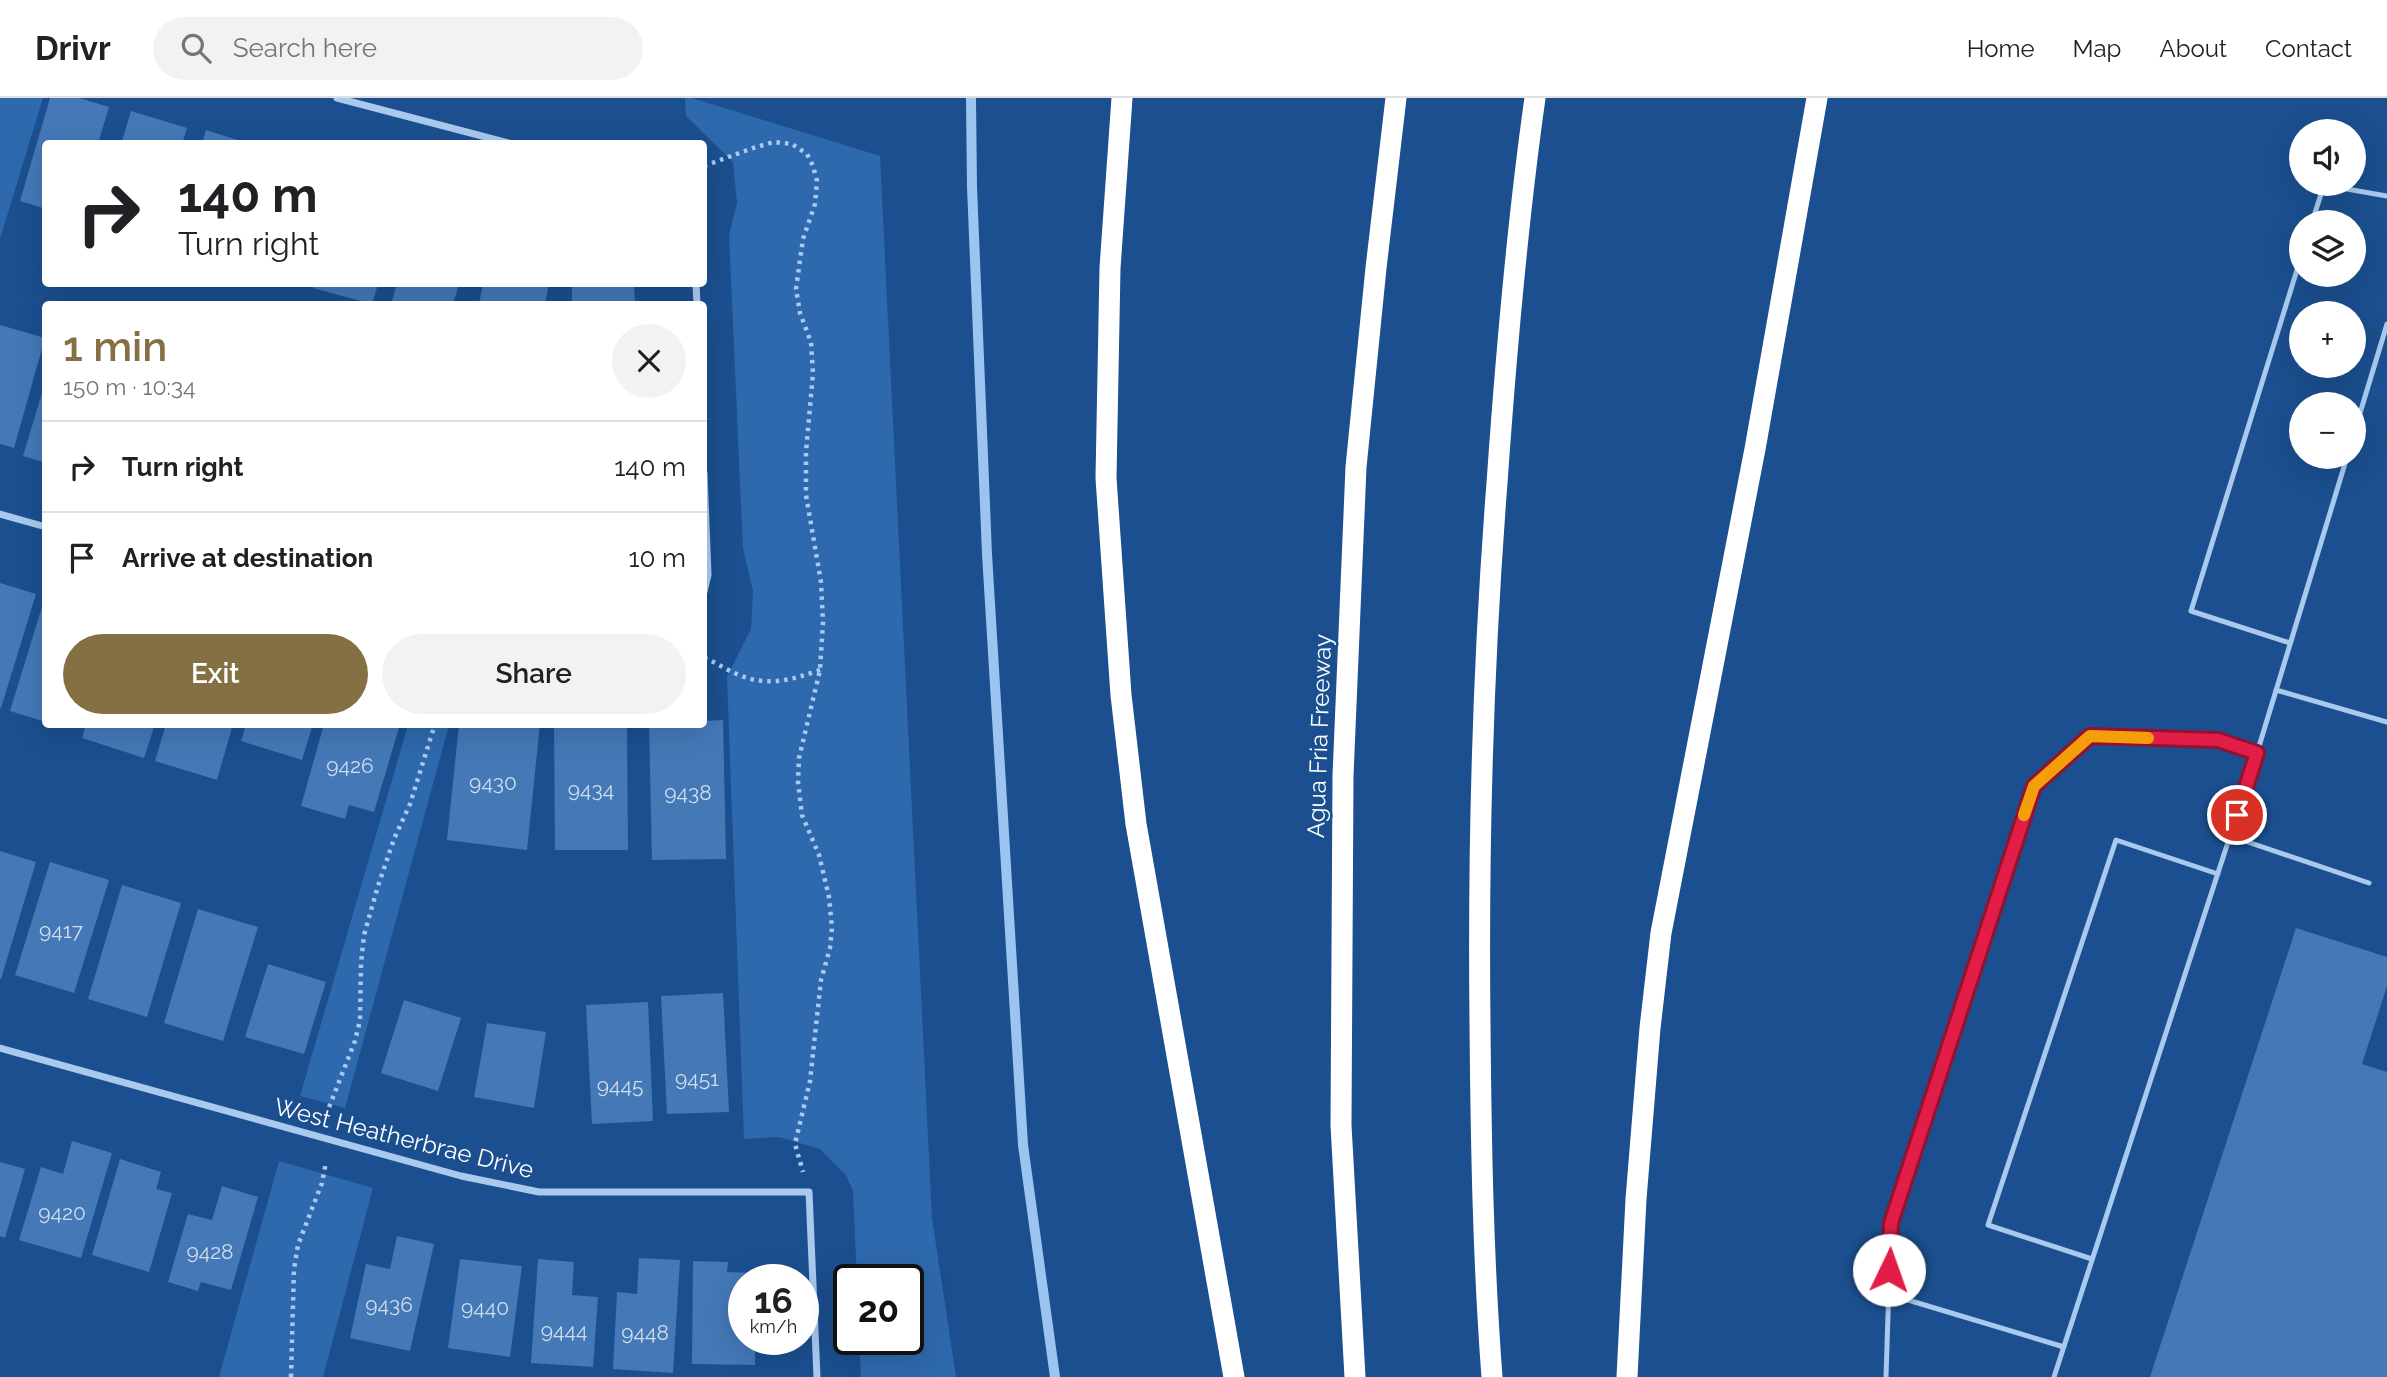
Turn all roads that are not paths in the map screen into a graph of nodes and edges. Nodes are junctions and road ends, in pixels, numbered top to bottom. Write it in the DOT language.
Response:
graph roads {
  1 [pos="337,98"];
  2 [pos="1122,98"];
  3 [pos="1396,98"];
  4 [pos="1535,98"];
  5 [pos="1817,98"];
  6 [pos="497,140"];
  7 [pos="2387,196"];
  8 [pos="2316,210"];
  9 [pos="2292,287"];
  10 [pos="2387,324"];
  11 [pos="2366,393"];
  12 [pos="2343,469"];
  13 [pos="0,514"];
  14 [pos="42,526"];
  15 [pos="707,550"];
  16 [pos="707,579"];
  17 [pos="2290,643"];
  18 [pos="2276,690"];
  19 [pos="2387,722"];
  20 [pos="2257,753"];
  21 [pos="2230,836"];
  22 [pos="2218,874"];
  23 [pos="2369,883"];
  24 [pos="0,1048"];
  25 [pos="2092,1259"];
  26 [pos="1888,1294"];
  27 [pos="2064,1346"];
  28 [pos="817,1377"];
  29 [pos="1234,1377"];
  30 [pos="1355,1377"];
  31 [pos="1492,1377"];
  32 [pos="1627,1377"];
  33 [pos="1886,1377"];
  34 [pos="2054,1377"];
  1 -- 6 [label="street"];
  2 -- 29 [label="highway"];
  3 -- 30 [label="highway, Agua Fria Freeway"];
  4 -- 31 [label="highway"];
  5 -- 32 [label="highway"];
  7 -- 8 [label="lane"];
  9 -- 17 [label="lane"];
  10 -- 11 [label="lane"];
  12 -- 17 [label="lane"];
  13 -- 14 [label="street"];
  15 -- 16 [label="street"];
  17 -- 18 [label="lane"];
  18 -- 19 [label="lane"];
  18 -- 20 [label="lane"];
  20 -- 21 [label="lane"];
  20 -- 26 [label="lane"];
  21 -- 22 [label="lane"];
  21 -- 23 [label="lane"];
  22 -- 25 [label="lane"];
  22 -- 25 [label="lane"];
  24 -- 28 [label="street, West Heatherbrae Drive"];
  25 -- 27 [label="lane"];
  26 -- 27 [label="lane"];
  26 -- 33 [label="lane"];
  27 -- 34 [label="lane"];
}
